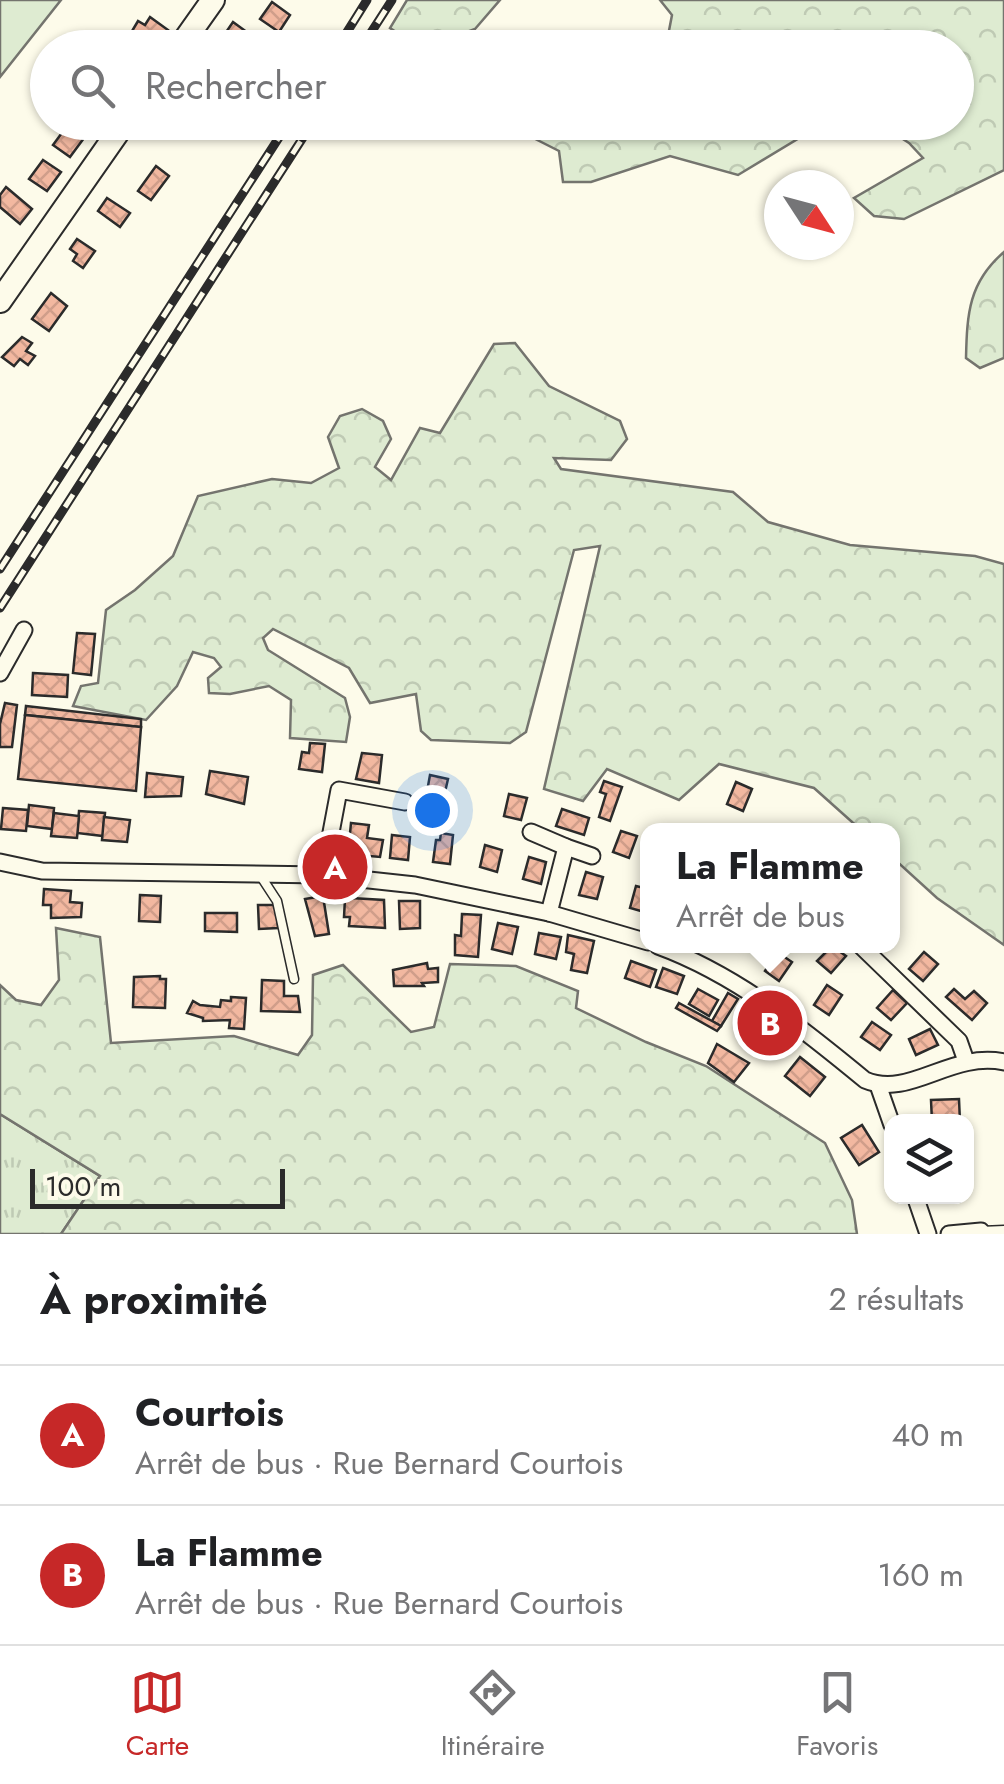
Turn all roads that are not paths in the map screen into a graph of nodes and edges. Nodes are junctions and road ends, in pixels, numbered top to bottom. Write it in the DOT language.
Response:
graph roads {
  1 [pos="213,0"];
  2 [pos="192,30"];
  3 [pos="111,140"];
  4 [pos="0,300"];
  5 [pos="24,630"];
  6 [pos="0,674"];
  7 [pos="405,802"];
  8 [pos="531,832"];
  9 [pos="566,847"];
  10 [pos="592,856"];
  11 [pos="0,862"];
  12 [pos="260,875"];
  13 [pos="323,875"];
  14 [pos="549,913"];
  15 [pos="640,940"];
  16 [pos="690,953"];
  17 [pos="868,953"];
  18 [pos="294,979"];
  19 [pos="966,1061"];
  20 [pos="1004,1062"];
  21 [pos="878,1086"];
  22 [pos="888,1114"];
  23 [pos="919,1204"];
  24 [pos="1004,1230"];
  25 [pos="982,1232"];
  26 [pos="928,1234"];
  27 [pos="936,1234"];
  28 [pos="949,1234"];
  1 -- 2 [label="main road"];
  3 -- 4 [label="main road"];
  5 -- 6 [label="street"];
  7 -- 13 [label="street"];
  8 -- 9 [label="street"];
  9 -- 10 [label="street"];
  9 -- 14 [label="street"];
  11 -- 12 [label="street"];
  12 -- 13 [label="street"];
  12 -- 18 [label="lane"];
  13 -- 14 [label="street"];
  14 -- 15 [label="street"];
  16 -- 21 [label="street"];
  17 -- 19 [label="street"];
  19 -- 20 [label="street"];
  19 -- 21 [label="street"];
  21 -- 22 [label="street"];
  23 -- 26 [label="street"];
  24 -- 25 [label="lane"];
  25 -- 28 [label="street"];
  26 -- 27 [label="street"];
}
